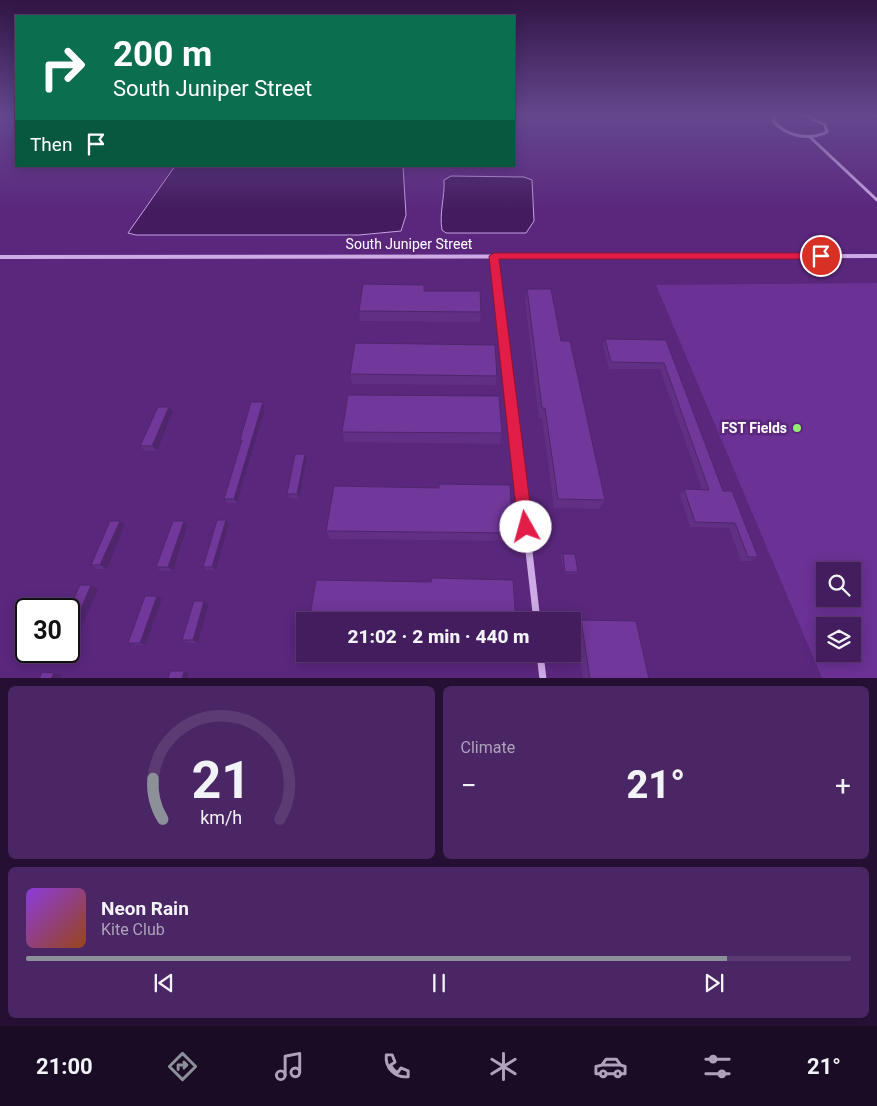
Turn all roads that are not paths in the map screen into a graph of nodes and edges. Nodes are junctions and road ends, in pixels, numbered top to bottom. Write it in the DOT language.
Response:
graph roads {
  1 [pos="822,148"];
  2 [pos="877,200"];
  3 [pos="494,256"];
  4 [pos="877,256"];
  5 [pos="0,257"];
  6 [pos="536,612"];
  7 [pos="541,662"];
  8 [pos="543,678"];
  1 -- 2 [label="street"];
  3 -- 4 [label="street, South Juniper Street"];
  3 -- 5 [label="street, South Juniper Street"];
  3 -- 6 [label="street"];
  7 -- 8 [label="street"];
}
